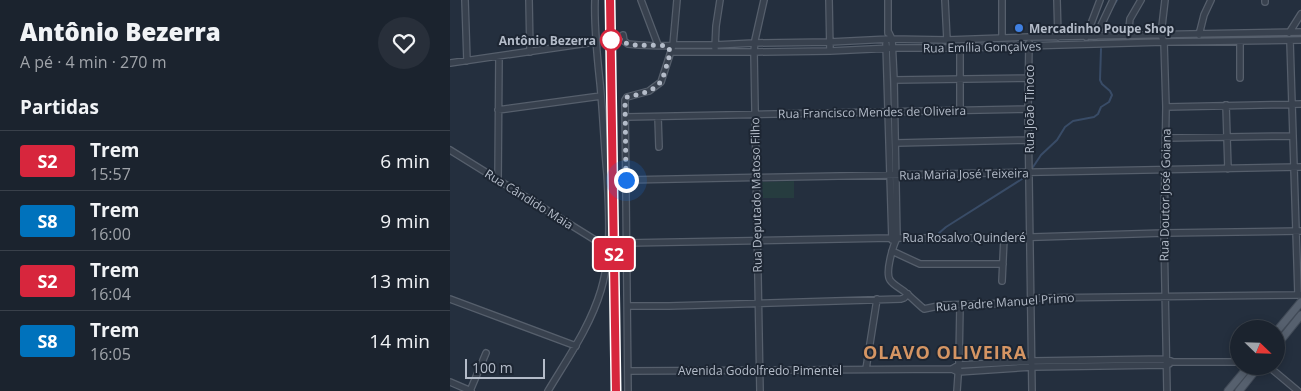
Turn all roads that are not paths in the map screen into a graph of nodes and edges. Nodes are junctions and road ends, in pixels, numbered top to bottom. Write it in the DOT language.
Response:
graph roads {
  1 [pos="464,0"];
  2 [pos="529,0"];
  3 [pos="595,0"];
  4 [pos="641,0"];
  5 [pos="677,0"];
  6 [pos="720,0"];
  7 [pos="764,0"];
  8 [pos="829,0"];
  9 [pos="888,0"];
  10 [pos="945,0"];
  11 [pos="1002,0"];
  12 [pos="1057,0"];
  13 [pos="1100,0"];
  14 [pos="1113,0"];
  15 [pos="1141,0"];
  16 [pos="1165,0"];
  17 [pos="1211,0"];
  18 [pos="1301,14"];
  19 [pos="1301,32"];
  20 [pos="1254,33"];
  21 [pos="1290,33"];
  22 [pos="623,35"];
  23 [pos="1161,35"];
  24 [pos="1199,35"];
  25 [pos="1096,36"];
  26 [pos="1128,36"];
  27 [pos="1029,37"];
  28 [pos="1058,37"];
  29 [pos="1086,37"];
  30 [pos="1002,38"];
  31 [pos="888,39"];
  32 [pos="946,40"];
  33 [pos="969,40"];
  34 [pos="1301,40"];
  35 [pos="1290,41"];
  36 [pos="595,42"];
  37 [pos="797,42"];
  38 [pos="830,42"];
  39 [pos="1164,42"];
  40 [pos="1240,42"];
  41 [pos="1254,42"];
  42 [pos="754,43"];
  43 [pos="658,45"];
  44 [pos="715,45"];
  45 [pos="670,46"];
  46 [pos="1029,46"];
  47 [pos="889,48"];
  48 [pos="960,48"];
  49 [pos="969,48"];
  50 [pos="797,51"];
  51 [pos="830,51"];
  52 [pos="530,52"];
  53 [pos="671,52"];
  54 [pos="715,52"];
  55 [pos="754,52"];
  56 [pos="499,56"];
  57 [pos="467,60"];
  58 [pos="450,63"];
  59 [pos="1029,78"];
  60 [pos="1240,78"];
  61 [pos="960,79"];
  62 [pos="894,80"];
  63 [pos="601,96"];
  64 [pos="1291,104"];
  65 [pos="1301,104"];
  66 [pos="1226,105"];
  67 [pos="1166,107"];
  68 [pos="1028,109"];
  69 [pos="498,110"];
  70 [pos="960,111"];
  71 [pos="891,112"];
  72 [pos="754,114"];
  73 [pos="626,117"];
  74 [pos="658,117"];
  75 [pos="1293,136"];
  76 [pos="1227,137"];
  77 [pos="1166,138"];
  78 [pos="1029,140"];
  79 [pos="896,143"];
  80 [pos="659,147"];
  81 [pos="450,150"];
  82 [pos="1298,167"];
  83 [pos="1228,168"];
  84 [pos="1165,170"];
  85 [pos="1029,173"];
  86 [pos="893,174"];
  87 [pos="756,178"];
  88 [pos="498,180"];
  89 [pos="626,180"];
  90 [pos="1299,231"];
  91 [pos="1164,233"];
  92 [pos="1030,237"];
  93 [pos="894,238"];
  94 [pos="1004,238"];
  95 [pos="758,241"];
  96 [pos="626,243"];
  97 [pos="608,248"];
  98 [pos="893,248"];
  99 [pos="1003,264"];
  100 [pos="1002,281"];
  101 [pos="908,294"];
  102 [pos="1300,294"];
  103 [pos="1165,296"];
  104 [pos="450,299"];
  105 [pos="877,299"];
  106 [pos="1031,300"];
  107 [pos="1301,302"];
  108 [pos="759,304"];
  109 [pos="960,305"];
  110 [pos="628,306"];
  111 [pos="1301,315"];
  112 [pos="1285,321"];
  113 [pos="1285,335"];
  114 [pos="576,346"];
  115 [pos="486,353"];
  116 [pos="1166,362"];
  117 [pos="1230,362"];
  118 [pos="1032,364"];
  119 [pos="759,369"];
  120 [pos="866,369"];
  121 [pos="957,369"];
  122 [pos="628,371"];
  123 [pos="1241,375"];
  124 [pos="1252,375"];
  125 [pos="1279,375"];
  126 [pos="450,382"];
  127 [pos="471,391"];
  128 [pos="548,391"];
  129 [pos="628,391"];
  130 [pos="760,391"];
  131 [pos="957,391"];
  132 [pos="1032,391"];
  133 [pos="1166,391"];
  134 [pos="1228,391"];
  135 [pos="1240,391"];
  136 [pos="1298,391"];
  1 -- 57 [label="street"];
  2 -- 52 [label="street"];
  3 -- 36 [label="street"];
  4 -- 43 [label="street"];
  5 -- 45 [label="street"];
  6 -- 44 [label="street"];
  7 -- 42 [label="street, Rua Deputado Matoso Filho"];
  8 -- 38 [label="street"];
  9 -- 31 [label="street"];
  10 -- 32 [label="street"];
  11 -- 30 [label="street"];
  12 -- 28 [label="street"];
  13 -- 29 [label="street"];
  14 -- 25 [label="street"];
  15 -- 26 [label="street"];
  16 -- 23 [label="street, Rua Doutor José Goiana"];
  17 -- 24 [label="street"];
  18 -- 21 [label="street"];
  19 -- 21 [label="street, Rua Emília Gonçalves"];
  20 -- 21 [label="street, Rua Emília Gonçalves"];
  20 -- 24 [label="street, Rua Emília Gonçalves"];
  20 -- 41 [label="street"];
  22 -- 43 [label="street, Rua Emília Gonçalves"];
  23 -- 24 [label="street, Rua Emília Gonçalves"];
  23 -- 26 [label="street, Rua Emília Gonçalves"];
  23 -- 39 [label="street, Rua Doutor José Goiana"];
  25 -- 26 [label="street, Rua Emília Gonçalves"];
  25 -- 29 [label="street, Rua Emília Gonçalves"];
  27 -- 28 [label="street, Rua Emília Gonçalves"];
  27 -- 30 [label="street, Rua Emília Gonçalves"];
  27 -- 46 [label="street, Rua João Tinoco"];
  28 -- 29 [label="street, Rua Emília Gonçalves"];
  30 -- 33 [label="street, Rua Emília Gonçalves"];
  31 -- 32 [label="street, Rua Emília Gonçalves"];
  31 -- 38 [label="street, Rua Emília Gonçalves"];
  31 -- 47 [label="street"];
  32 -- 33 [label="street, Rua Emília Gonçalves"];
  33 -- 49 [label="street"];
  34 -- 35 [label="street, Rua Emília Gonçalves"];
  35 -- 41 [label="street, Rua Emília Gonçalves"];
  35 -- 64 [label="street"];
  36 -- 52 [label="street"];
  36 -- 63 [label="street"];
  37 -- 38 [label="street, Rua Emília Gonçalves"];
  37 -- 42 [label="street, Rua Emília Gonçalves"];
  37 -- 50 [label="street"];
  38 -- 51 [label="street"];
  39 -- 40 [label="street, Rua Emília Gonçalves"];
  39 -- 46 [label="street, Rua Emília Gonçalves"];
  39 -- 67 [label="street, Rua Doutor José Goiana"];
  40 -- 41 [label="street, Rua Emília Gonçalves"];
  40 -- 60 [label="street"];
  42 -- 44 [label="street, Rua Emília Gonçalves"];
  42 -- 55 [label="street, Rua Deputado Matoso Filho"];
  43 -- 45 [label="street, Rua Emília Gonçalves"];
  44 -- 45 [label="street, Rua Emília Gonçalves"];
  44 -- 54 [label="street"];
  45 -- 53 [label="street"];
  46 -- 49 [label="street, Rua Emília Gonçalves"];
  46 -- 59 [label="street, Rua João Tinoco"];
  47 -- 48 [label="street, Rua Emília Gonçalves"];
  47 -- 51 [label="street, Rua Emília Gonçalves"];
  47 -- 62 [label="street"];
  47 -- 71 [label="street"];
  48 -- 49 [label="street, Rua Emília Gonçalves"];
  48 -- 61 [label="street"];
  50 -- 51 [label="street, Rua Emília Gonçalves"];
  50 -- 55 [label="street, Rua Emília Gonçalves"];
  52 -- 56 [label="street"];
  53 -- 54 [label="street, Rua Emília Gonçalves"];
  53 -- 73 [label="street"];
  54 -- 55 [label="street, Rua Emília Gonçalves"];
  55 -- 72 [label="street, Rua Deputado Matoso Filho"];
  56 -- 57 [label="street"];
  56 -- 69 [label="street"];
  57 -- 58 [label="street"];
  59 -- 61 [label="street"];
  59 -- 68 [label="street, Rua João Tinoco"];
  61 -- 62 [label="street"];
  61 -- 70 [label="street"];
  62 -- 71 [label="street"];
  63 -- 69 [label="street"];
  63 -- 97 [label="street"];
  64 -- 65 [label="street"];
  64 -- 66 [label="street"];
  64 -- 75 [label="street"];
  66 -- 67 [label="street"];
  66 -- 76 [label="street"];
  67 -- 77 [label="street, Rua Doutor José Goiana"];
  68 -- 70 [label="street, Rua Francisco Mendes de Oliveira"];
  68 -- 78 [label="street, Rua João Tinoco"];
  69 -- 88 [label="street"];
  70 -- 71 [label="street, Rua Francisco Mendes de Oliveira"];
  71 -- 72 [label="street, Rua Francisco Mendes de Oliveira"];
  71 -- 79 [label="street"];
  71 -- 86 [label="street"];
  72 -- 74 [label="street, Rua Francisco Mendes de Oliveira"];
  72 -- 87 [label="street, Rua Deputado Matoso Filho"];
  73 -- 74 [label="street, Rua Francisco Mendes de Oliveira"];
  73 -- 89 [label="street"];
  74 -- 80 [label="street"];
  75 -- 76 [label="street"];
  75 -- 82 [label="street"];
  76 -- 77 [label="street"];
  76 -- 83 [label="street"];
  77 -- 84 [label="street, Rua Doutor José Goiana"];
  78 -- 79 [label="street"];
  78 -- 85 [label="street, Rua João Tinoco"];
  79 -- 86 [label="street"];
  81 -- 88 [label="street, Rua Cândido Maia"];
  82 -- 83 [label="street, Rua Maria José Teixeira"];
  82 -- 90 [label="street"];
  83 -- 84 [label="street, Rua Maria José Teixeira"];
  84 -- 85 [label="street, Rua Maria José Teixeira"];
  84 -- 91 [label="street, Rua Doutor José Goiana"];
  85 -- 86 [label="street, Rua Maria José Teixeira"];
  85 -- 92 [label="street, Rua João Tinoco"];
  86 -- 87 [label="street, Rua Maria José Teixeira"];
  86 -- 93 [label="street"];
  87 -- 89 [label="street, Rua Maria José Teixeira"];
  87 -- 95 [label="street, Rua Deputado Matoso Filho"];
  88 -- 97 [label="street, Rua Cândido Maia"];
  89 -- 96 [label="street"];
  90 -- 91 [label="street, Rua Rosalvo Quinderé"];
  90 -- 102 [label="street"];
  91 -- 92 [label="street, Rua Rosalvo Quinderé"];
  91 -- 103 [label="street, Rua Doutor José Goiana"];
  92 -- 94 [label="street, Rua Rosalvo Quinderé"];
  92 -- 106 [label="street, Rua João Tinoco"];
  93 -- 94 [label="street, Rua Rosalvo Quinderé"];
  93 -- 95 [label="street, Rua Rosalvo Quinderé"];
  93 -- 98 [label="street"];
  94 -- 99 [label="street"];
  95 -- 96 [label="street, Rua Rosalvo Quinderé"];
  95 -- 108 [label="street, Rua Deputado Matoso Filho"];
  96 -- 110 [label="street"];
  97 -- 114 [label="street"];
  98 -- 99 [label="street"];
  98 -- 101 [label="street, Rua Padre Manuel Primo"];
  99 -- 100 [label="street"];
  101 -- 105 [label="street"];
  101 -- 109 [label="street, Rua Padre Manuel Primo"];
  102 -- 103 [label="street, Rua Padre Manuel Primo"];
  103 -- 106 [label="street, Rua Padre Manuel Primo"];
  103 -- 116 [label="street, Rua Doutor José Goiana"];
  104 -- 114 [label="street"];
  105 -- 108 [label="street"];
  105 -- 120 [label="street"];
  106 -- 109 [label="street, Rua Padre Manuel Primo"];
  106 -- 118 [label="street, Rua João Tinoco"];
  107 -- 112 [label="main road"];
  108 -- 110 [label="street"];
  108 -- 119 [label="street, Rua Deputado Matoso Filho"];
  109 -- 121 [label="street"];
  110 -- 122 [label="street"];
  111 -- 113 [label="main road"];
  114 -- 128 [label="street"];
  115 -- 127 [label="street"];
  116 -- 117 [label="street"];
  116 -- 118 [label="street, Avenida Godolfredo Pimentel"];
  116 -- 133 [label="street, Rua Doutor José Goiana"];
  118 -- 121 [label="street, Avenida Godolfredo Pimentel"];
  118 -- 132 [label="street, Rua João Tinoco"];
  119 -- 120 [label="street, Avenida Godolfredo Pimentel"];
  119 -- 122 [label="street, Avenida Godolfredo Pimentel"];
  119 -- 130 [label="street, Rua Deputado Matoso Filho"];
  120 -- 121 [label="street, Avenida Godolfredo Pimentel"];
  121 -- 131 [label="street"];
  122 -- 129 [label="street"];
  123 -- 134 [label="main road"];
  124 -- 135 [label="main road"];
  125 -- 136 [label="street"];
  126 -- 127 [label="street"];
}
